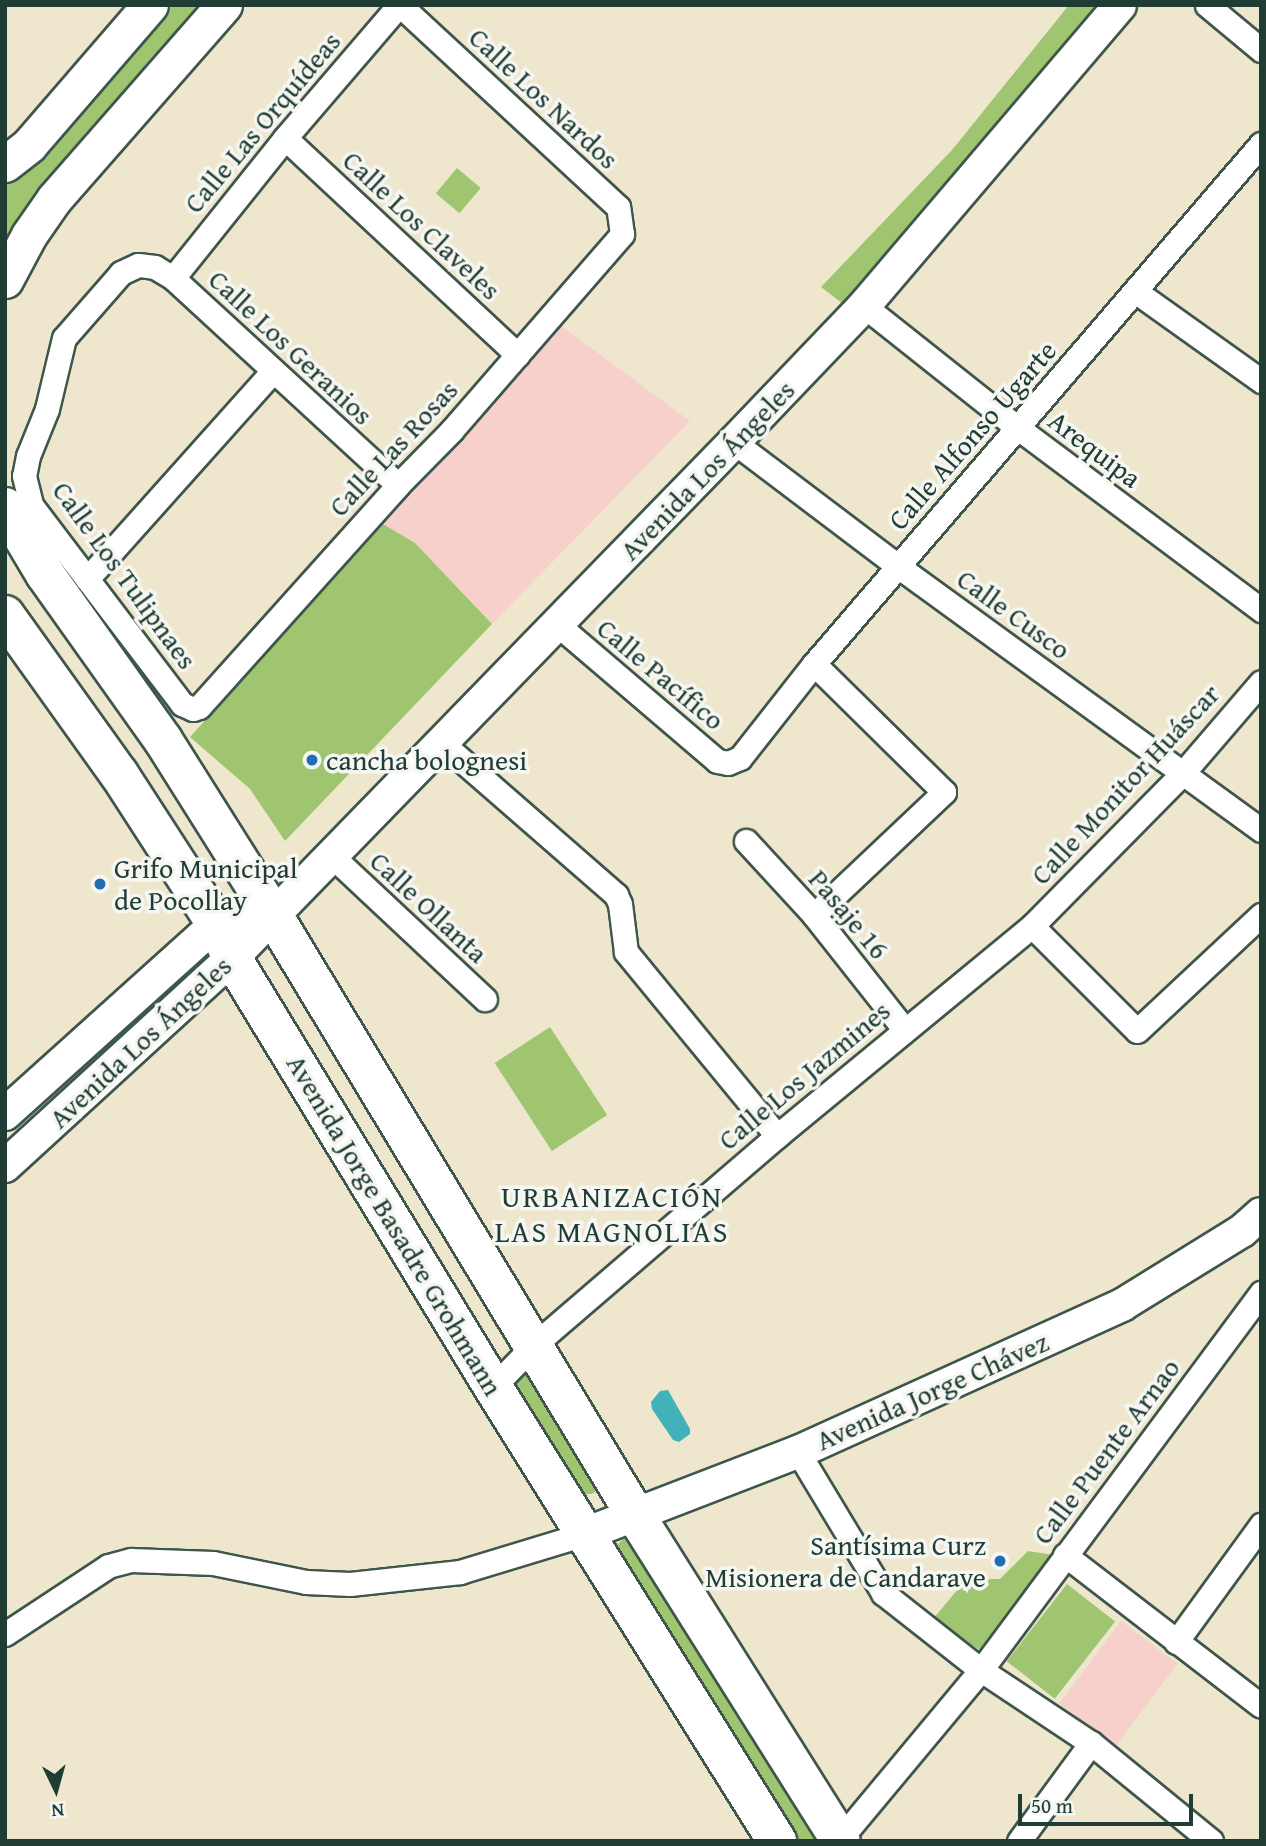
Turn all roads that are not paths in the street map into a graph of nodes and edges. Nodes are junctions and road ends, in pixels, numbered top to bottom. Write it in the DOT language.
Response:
graph roads {
  1 [pos="150,5"];
  2 [pos="224,5"];
  3 [pos="399,5"];
  4 [pos="1120,5"];
  5 [pos="1207,5"];
  6 [pos="1261,50"];
  7 [pos="285,138"];
  8 [pos="1261,144"];
  9 [pos="5,164"];
  10 [pos="618,207"];
  11 [pos="138,265"];
  12 [pos="173,278"];
  13 [pos="5,280"];
  14 [pos="1135,291"];
  15 [pos="864,306"];
  16 [pos="518,355"];
  17 [pos="272,372"];
  18 [pos="1261,381"];
  19 [pos="1018,428"];
  20 [pos="734,442"];
  21 [pos="398,485"];
  22 [pos="5,507"];
  23 [pos="899,567"];
  24 [pos="87,579"];
  25 [pos="1261,610"];
  26 [pos="5,615"];
  27 [pos="558,625"];
  28 [pos="814,664"];
  29 [pos="1261,682"];
  30 [pos="182,704"];
  31 [pos="163,740"];
  32 [pos="443,744"];
  33 [pos="728,763"];
  34 [pos="119,774"];
  35 [pos="1182,774"];
  36 [pos="1261,830"];
  37 [pos="746,841"];
  38 [pos="333,858"];
  39 [pos="273,915"];
  40 [pos="814,915"];
  41 [pos="1261,915"];
  42 [pos="216,924"];
  43 [pos="1032,926"];
  44 [pos="232,958"];
  45 [pos="485,999"];
  46 [pos="904,1029"];
  47 [pos="5,1114"];
  48 [pos="777,1136"];
  49 [pos="5,1166"];
  50 [pos="1254,1233"];
  51 [pos="1261,1293"];
  52 [pos="534,1345"];
  53 [pos="493,1387"];
  54 [pos="797,1452"];
  55 [pos="636,1516"];
  56 [pos="1261,1525"];
  57 [pos="586,1534"];
  58 [pos="1065,1555"];
  59 [pos="5,1634"];
  60 [pos="1176,1642"];
  61 [pos="981,1670"];
  62 [pos="1261,1706"];
  63 [pos="1091,1743"];
  64 [pos="1198,1836"];
  65 [pos="839,1840"];
  66 [pos="777,1841"];
  67 [pos="1019,1841"];
  1 -- 9 [label="main road"];
  2 -- 13 [label="main road"];
  3 -- 7 [label="street, Calle Las Orquídeas"];
  3 -- 10 [label="street, Calle Los Nardos"];
  4 -- 15 [label="street, Avenida Los Ángeles"];
  5 -- 6 [label="street"];
  7 -- 12 [label="street, Calle Las Orquídeas"];
  7 -- 16 [label="street, Calle Los Claveles"];
  8 -- 14 [label="street, Calle Alfonso Ugarte"];
  10 -- 16 [label="street, Calle Las Rosas"];
  11 -- 12 [label="street, Calle Los Geranios"];
  11 -- 24 [label="street, Calle Los Tulipnaes"];
  12 -- 17 [label="street, Calle Los Geranios"];
  14 -- 18 [label="street"];
  14 -- 19 [label="street, Calle Alfonso Ugarte"];
  15 -- 19 [label="street, Arequipa"];
  15 -- 20 [label="street, Avenida Los Ángeles"];
  16 -- 21 [label="street, Calle Las Rosas"];
  17 -- 21 [label="street, Calle Los Geranios"];
  17 -- 24 [label="street"];
  19 -- 23 [label="street, Calle Alfonso Ugarte"];
  19 -- 25 [label="street, Arequipa"];
  20 -- 23 [label="street, Calle Cusco"];
  20 -- 27 [label="street, Avenida Los Ángeles"];
  21 -- 30 [label="street, Calle Las Rosas"];
  22 -- 31 [label="highway, Avenida Jorge Basadre Grohmann"];
  23 -- 28 [label="street, Calle Alfonso Ugarte"];
  23 -- 35 [label="street, Calle Cusco"];
  24 -- 30 [label="street, Calle Los Tulipnaes"];
  26 -- 34 [label="highway, Avenida Jorge Basadre Grohmann"];
  27 -- 32 [label="street, Avenida Los Ángeles"];
  27 -- 33 [label="street, Calle Pacífico"];
  28 -- 33 [label="street, Calle Alfonso Ugarte"];
  28 -- 40 [label="street"];
  29 -- 35 [label="street, Calle Monitor Huáscar"];
  31 -- 34 [label="highway"];
  31 -- 39 [label="highway, Avenida Jorge Basadre Grohmann"];
  32 -- 38 [label="street, Avenida Los Ángeles"];
  32 -- 48 [label="street"];
  34 -- 42 [label="highway, Avenida Jorge Basadre Grohmann"];
  35 -- 36 [label="street, Calle Cusco"];
  35 -- 43 [label="street, Calle Monitor Huáscar"];
  37 -- 40 [label="street, Pasaje 16"];
  38 -- 39 [label="street, Avenida Los Ángeles"];
  38 -- 45 [label="street, Calle Ollanta"];
  39 -- 42 [label="street, Avenida Los Ángeles"];
  39 -- 44 [label="street, Avenida Los Ángeles"];
  39 -- 52 [label="highway, Avenida Jorge Basadre Grohmann"];
  40 -- 46 [label="street, Pasaje 16"];
  41 -- 43 [label="street"];
  42 -- 44 [label="highway, Avenida Jorge Basadre Grohmann"];
  42 -- 47 [label="street, Avenida Los Ángeles"];
  43 -- 46 [label="street, Calle Los Jazmines"];
  44 -- 49 [label="street, Avenida Los Ángeles"];
  44 -- 53 [label="highway, Avenida Jorge Basadre Grohmann"];
  46 -- 48 [label="street, Calle Los Jazmines"];
  48 -- 52 [label="street, Calle Los Jazmines"];
  50 -- 54 [label="street, Avenida Jorge Chávez"];
  51 -- 58 [label="street, Calle Puente Arnao"];
  52 -- 53 [label="street, Calle Los Jazmines"];
  52 -- 55 [label="highway, Avenida Jorge Basadre Grohmann"];
  53 -- 57 [label="highway, Avenida Jorge Basadre Grohmann"];
  54 -- 55 [label="street, Avenida Jorge Chávez"];
  54 -- 61 [label="street"];
  55 -- 57 [label="street, Avenida Jorge Chávez"];
  55 -- 65 [label="highway, Avenida Jorge Basadre Grohmann"];
  56 -- 60 [label="street"];
  57 -- 59 [label="street"];
  57 -- 66 [label="highway, Avenida Jorge Basadre Grohmann"];
  58 -- 60 [label="street"];
  58 -- 61 [label="street, Calle Puente Arnao"];
  60 -- 62 [label="street"];
  61 -- 63 [label="street"];
  61 -- 65 [label="street, Calle Puente Arnao"];
  63 -- 64 [label="street"];
  63 -- 67 [label="street"];
}
